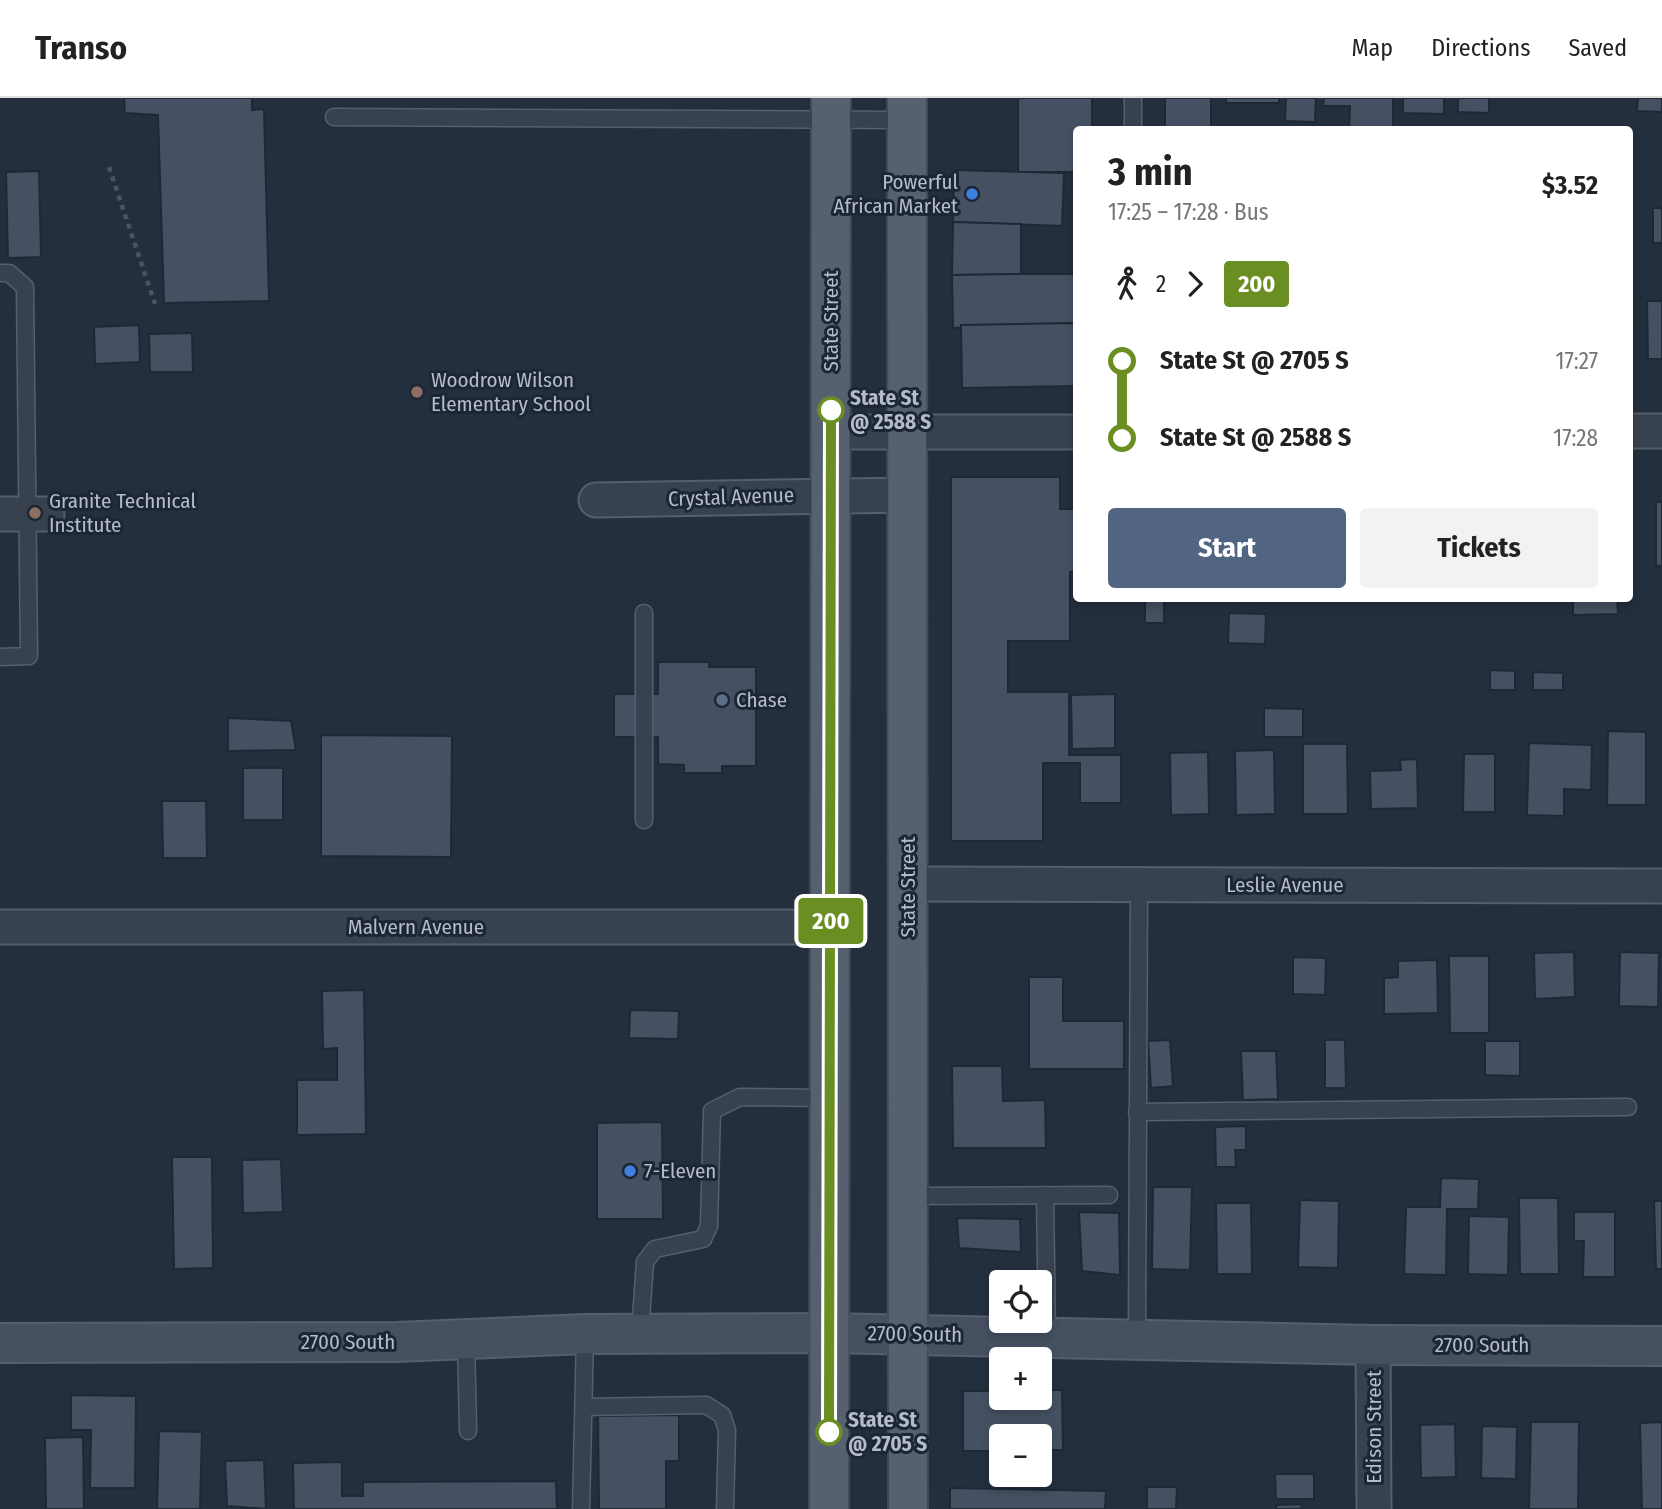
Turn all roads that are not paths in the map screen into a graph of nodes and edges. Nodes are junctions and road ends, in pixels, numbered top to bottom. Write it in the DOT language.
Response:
graph roads {
  1 [pos="1133,98"];
  2 [pos="831,109"];
  3 [pos="907,109"];
  4 [pos="334,117"];
  5 [pos="1133,126"];
  6 [pos="0,273"];
  7 [pos="1633,431"];
  8 [pos="1662,431"];
  9 [pos="831,432"];
  10 [pos="907,432"];
  11 [pos="1073,432"];
  12 [pos="832,494"];
  13 [pos="908,495"];
  14 [pos="597,500"];
  15 [pos="25,514"];
  16 [pos="644,613"];
  17 [pos="0,657"];
  18 [pos="644,820"];
  19 [pos="908,884"];
  20 [pos="1139,885"];
  21 [pos="1662,886"];
  22 [pos="0,927"];
  23 [pos="831,927"];
  24 [pos="830,1098"];
  25 [pos="1628,1107"];
  26 [pos="1137,1112"];
  27 [pos="1045,1195"];
  28 [pos="1109,1195"];
  29 [pos="908,1196"];
  30 [pos="640,1333"];
  31 [pos="830,1333"];
  32 [pos="908,1333"];
  33 [pos="586,1334"];
  34 [pos="1047,1336"];
  35 [pos="466,1338"];
  36 [pos="1137,1339"];
  37 [pos="0,1343"];
  38 [pos="1373,1345"];
  39 [pos="1662,1346"];
  40 [pos="584,1407"];
  41 [pos="468,1431"];
  42 [pos="581,1509"];
  43 [pos="725,1509"];
  44 [pos="829,1509"];
  45 [pos="908,1509"];
  46 [pos="1374,1509"];
  1 -- 5 [label="lane"];
  2 -- 3 [label="lane"];
  2 -- 4 [label="lane"];
  2 -- 9 [label="main road, State Street"];
  3 -- 10 [label="main road, State Street"];
  6 -- 15 [label="lane"];
  7 -- 8 [label="street"];
  9 -- 10 [label="street"];
  9 -- 12 [label="main road, State Street"];
  10 -- 11 [label="street"];
  10 -- 13 [label="main road, State Street"];
  12 -- 13 [label="street, Crystal Avenue"];
  12 -- 14 [label="street, Crystal Avenue"];
  12 -- 23 [label="main road, State Street"];
  13 -- 19 [label="main road, State Street"];
  15 -- 17 [label="lane"];
  16 -- 18 [label="lane"];
  19 -- 20 [label="street, Leslie Avenue"];
  19 -- 29 [label="main road, State Street"];
  20 -- 21 [label="street, Leslie Avenue"];
  20 -- 26 [label="lane"];
  22 -- 23 [label="street, Malvern Avenue"];
  23 -- 24 [label="main road, State Street"];
  24 -- 30 [label="lane"];
  24 -- 31 [label="main road, State Street"];
  25 -- 26 [label="lane"];
  26 -- 36 [label="lane"];
  27 -- 28 [label="lane"];
  27 -- 29 [label="lane"];
  27 -- 34 [label="lane"];
  29 -- 32 [label="main road, State Street"];
  30 -- 31 [label="street, 2700 South"];
  30 -- 33 [label="street, 2700 South"];
  31 -- 32 [label="street, 2700 South"];
  31 -- 44 [label="main road, State Street"];
  32 -- 34 [label="street, 2700 South"];
  32 -- 45 [label="main road, State Street"];
  33 -- 35 [label="street, 2700 South"];
  33 -- 40 [label="lane"];
  34 -- 36 [label="street, 2700 South"];
  35 -- 37 [label="street, 2700 South"];
  35 -- 41 [label="lane"];
  36 -- 38 [label="street, 2700 South"];
  38 -- 39 [label="street, 2700 South"];
  38 -- 46 [label="street, Edison Street"];
  40 -- 42 [label="lane"];
  40 -- 43 [label="lane"];
}
